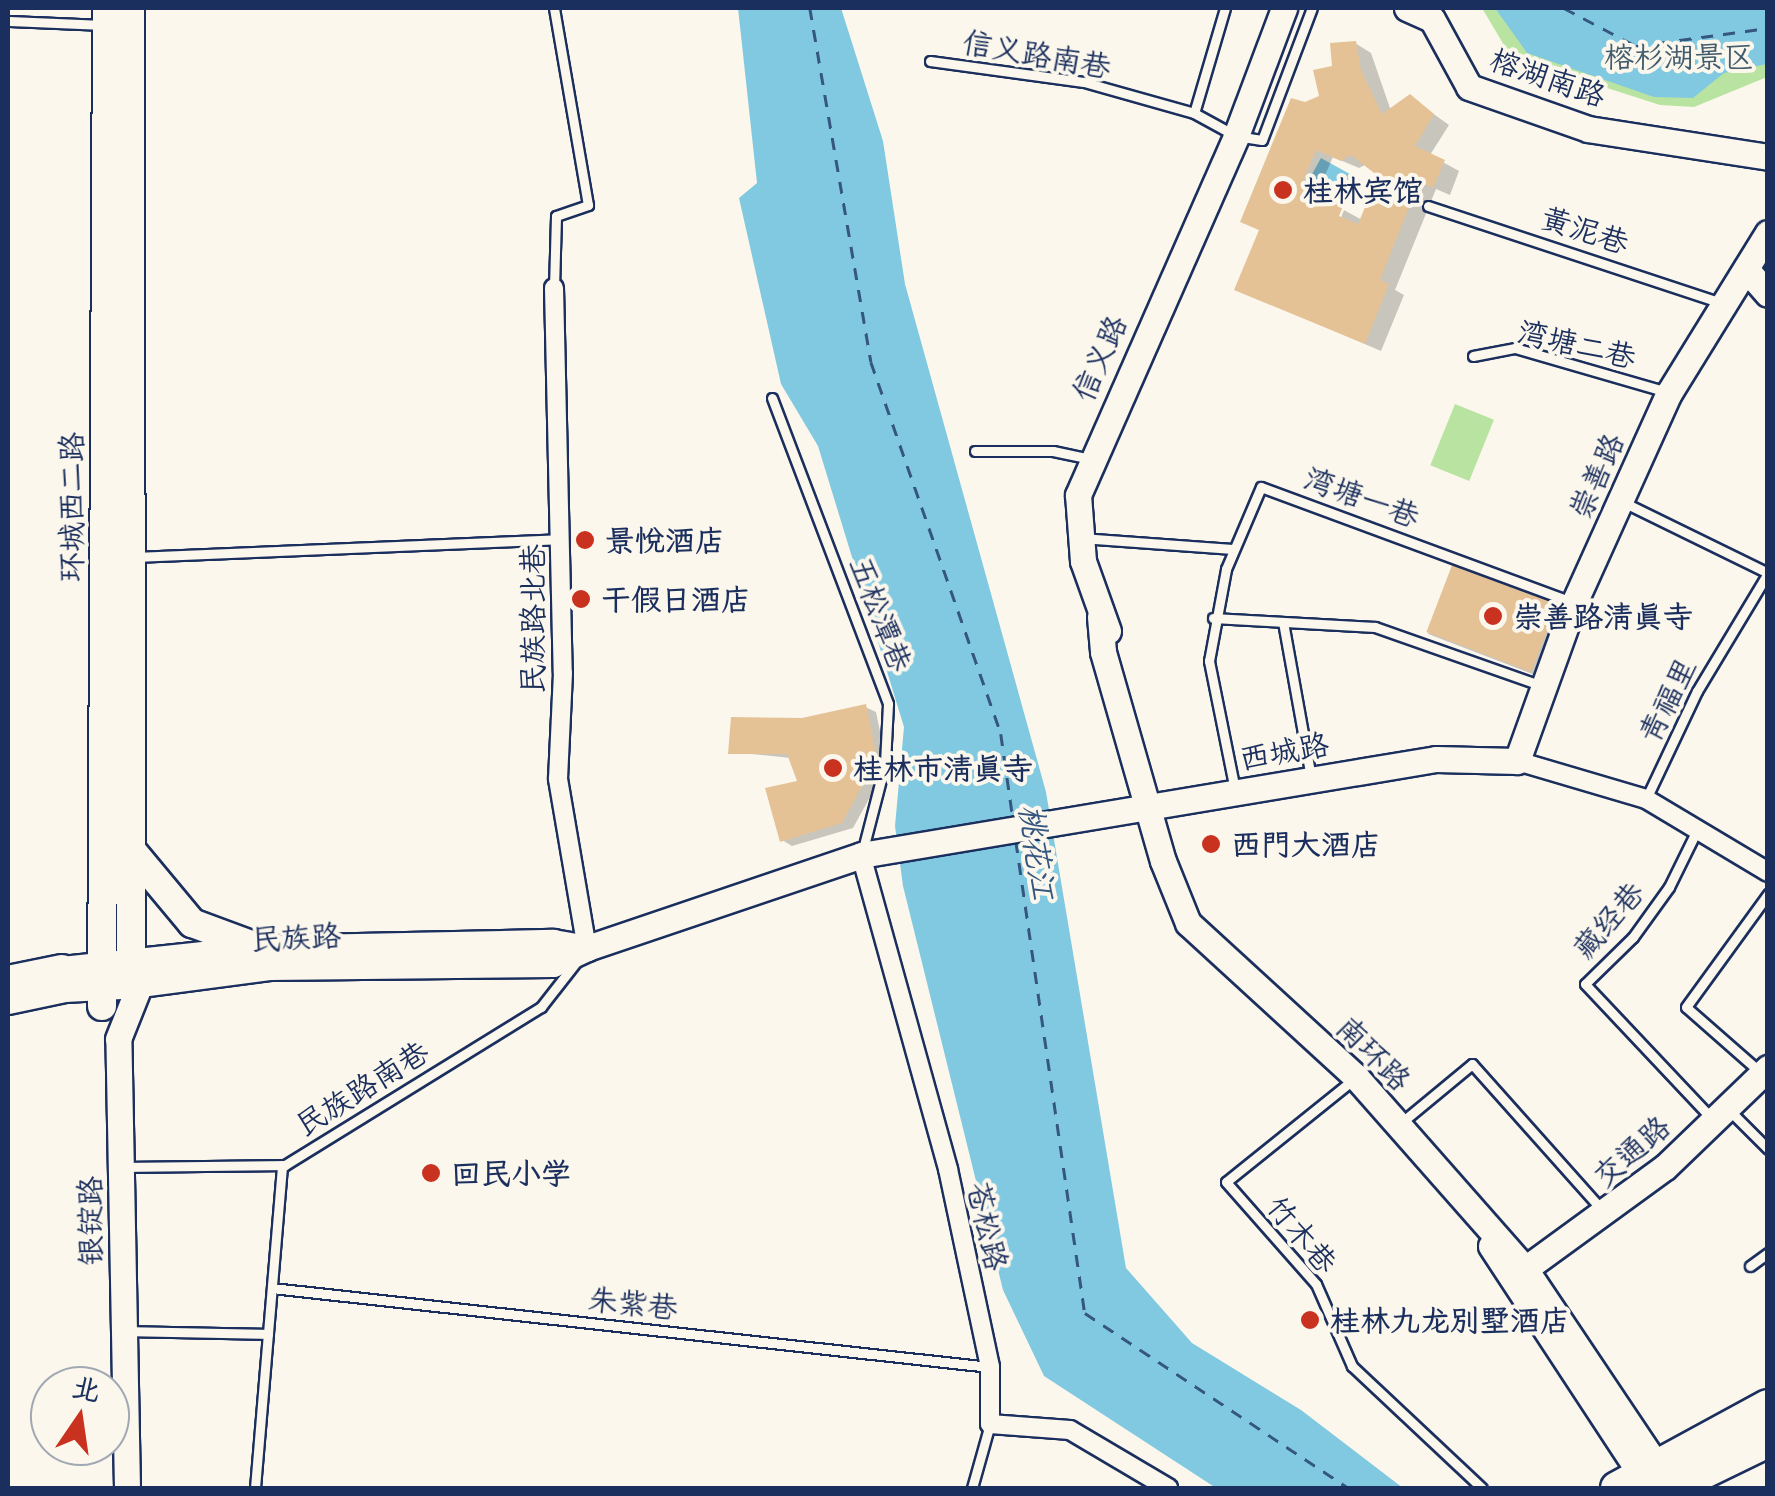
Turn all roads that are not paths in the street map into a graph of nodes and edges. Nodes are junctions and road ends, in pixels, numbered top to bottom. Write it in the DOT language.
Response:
graph roads {
  1 [pos="554,8"];
  2 [pos="1226,8"];
  3 [pos="1284,8"];
  4 [pos="1312,8"];
  5 [pos="1406,8"];
  6 [pos="118,17"];
  7 [pos="8,21"];
  8 [pos="930,61"];
  9 [pos="1194,113"];
  10 [pos="1236,136"];
  11 [pos="1768,158"];
  12 [pos="1428,206"];
  13 [pos="1768,233"];
  14 [pos="1746,269"];
  15 [pos="554,288"];
  16 [pos="1768,294"];
  17 [pos="1725,304"];
  18 [pos="1473,356"];
  19 [pos="1669,393"];
  20 [pos="772,398"];
  21 [pos="975,451"];
  22 [pos="1090,459"];
  23 [pos="1620,501"];
  24 [pos="1079,538"];
  25 [pos="560,539"];
  26 [pos="1232,549"];
  27 [pos="130,557"];
  28 [pos="1768,573"];
  29 [pos="1574,603"];
  30 [pos="1213,618"];
  31 [pos="1283,622"];
  32 [pos="1544,686"];
  33 [pos="1517,760"];
  34 [pos="1312,779"];
  35 [pos="1236,792"];
  36 [pos="1646,800"];
  37 [pos="1156,807"];
  38 [pos="1698,827"];
  39 [pos="126,844"];
  40 [pos="861,855"];
  41 [pos="1768,872"];
  42 [pos="1768,894"];
  43 [pos="259,948"];
  44 [pos="586,948"];
  45 [pos="8,970"];
  46 [pos="136,971"];
  47 [pos="64,978"];
  48 [pos="8,980"];
  49 [pos="101,985"];
  50 [pos="8,1000"];
  51 [pos="8,1012"];
  52 [pos="118,1039"];
  53 [pos="1765,1071"];
  54 [pos="1356,1078"];
  55 [pos="1720,1114"];
  56 [pos="1399,1124"];
  57 [pos="1768,1149"];
  58 [pos="282,1165"];
  59 [pos="122,1168"];
  60 [pos="1606,1214"];
  61 [pos="1480,1224"];
  62 [pos="1768,1253"];
  63 [pos="1750,1266"];
  64 [pos="1525,1269"];
  65 [pos="272,1288"];
  66 [pos="124,1332"];
  67 [pos="268,1334"];
  68 [pos="990,1367"];
  69 [pos="1768,1406"];
  70 [pos="990,1424"];
  71 [pos="1768,1441"];
  72 [pos="1654,1483"];
  73 [pos="126,1488"];
  74 [pos="255,1488"];
  75 [pos="972,1488"];
  76 [pos="1168,1488"];
  77 [pos="1482,1488"];
  1 -- 15 [label="lane"];
  2 -- 9 [label="lane"];
  3 -- 10 [label="main road, 信义路"];
  4 -- 10 [label="lane"];
  5 -- 11 [label="main road, 榕湖南路"];
  6 -- 7 [label="lane"];
  6 -- 27 [label="main road, 环城西二路"];
  6 -- 49 [label="main road, 环城西二路"];
  8 -- 9 [label="lane, 信义路南巷"];
  9 -- 10 [label="lane, 信义路南巷"];
  10 -- 22 [label="main road, 信义路"];
  12 -- 17 [label="lane, 黄泥巷"];
  13 -- 14 [label="main road, 崇善路"];
  14 -- 16 [label="main road"];
  14 -- 17 [label="main road, 崇善路"];
  15 -- 25 [label="street, 民族路北巷"];
  17 -- 19 [label="main road, 崇善路"];
  18 -- 19 [label="lane, 湾塘二巷"];
  19 -- 23 [label="main road, 崇善路"];
  20 -- 40 [label="lane, 五松潭巷"];
  21 -- 22 [label="lane"];
  22 -- 24 [label="main road, 信义路"];
  23 -- 28 [label="lane"];
  23 -- 29 [label="main road, 崇善路"];
  24 -- 26 [label="lane"];
  24 -- 37 [label="main road, 信义路"];
  25 -- 27 [label="lane"];
  25 -- 44 [label="street, 民族路北巷"];
  26 -- 29 [label="lane, 湾塘一巷"];
  26 -- 30 [label="lane, 湾塘一巷"];
  27 -- 39 [label="main road, 环城西二路"];
  28 -- 36 [label="lane, 青福里"];
  29 -- 32 [label="main road, 崇善路"];
  30 -- 31 [label="lane"];
  30 -- 35 [label="lane, 湾塘一巷"];
  31 -- 32 [label="lane"];
  31 -- 34 [label="lane"];
  32 -- 33 [label="main road, 崇善路"];
  33 -- 34 [label="main road, 西城路"];
  33 -- 36 [label="street"];
  34 -- 35 [label="main road, 西城路"];
  35 -- 37 [label="main road, 西城路"];
  36 -- 38 [label="street"];
  37 -- 40 [label="main road, 西城路"];
  37 -- 54 [label="main road, 南环路"];
  38 -- 41 [label="street"];
  38 -- 55 [label="lane, 藏经巷"];
  39 -- 43 [label="main road"];
  39 -- 46 [label="main road, 环城西二路"];
  40 -- 44 [label="main road, 民族路"];
  40 -- 68 [label="street, 苍松路"];
  42 -- 53 [label="lane"];
  43 -- 44 [label="main road, 民族路"];
  43 -- 46 [label="main road, 民族路"];
  44 -- 46 [label="main road, 民族路"];
  44 -- 58 [label="lane, 民族路南巷"];
  45 -- 47 [label="lane"];
  46 -- 49 [label="main road, 民族路"];
  46 -- 52 [label="main road, 银锭路"];
  47 -- 48 [label="main road, 民族路"];
  47 -- 49 [label="main road, 民族路"];
  47 -- 50 [label="main road, 民族路"];
  47 -- 51 [label="lane"];
  49 -- 52 [label="main road"];
  52 -- 59 [label="main road, 银锭路"];
  53 -- 55 [label="main road, 交通路"];
  54 -- 56 [label="main road, 南环路"];
  54 -- 77 [label="lane, 竹木巷"];
  55 -- 57 [label="lane"];
  55 -- 60 [label="main road, 交通路"];
  56 -- 60 [label="lane"];
  56 -- 61 [label="main road, 南环路"];
  58 -- 59 [label="lane, 民族路南巷"];
  58 -- 65 [label="lane"];
  59 -- 66 [label="main road, 银锭路"];
  60 -- 64 [label="main road, 交通路"];
  61 -- 64 [label="main road, 南环路"];
  61 -- 72 [label="main road, 南环路"];
  62 -- 63 [label="lane"];
  64 -- 72 [label="main road, 南环路"];
  65 -- 67 [label="lane"];
  65 -- 68 [label="lane, 朱紫巷"];
  66 -- 67 [label="lane"];
  66 -- 73 [label="main road, 银锭路"];
  67 -- 74 [label="lane"];
  68 -- 70 [label="street, 苍松路"];
  69 -- 72 [label="highway"];
  70 -- 75 [label="lane"];
  70 -- 76 [label="street"];
  71 -- 72 [label="highway"];
}
